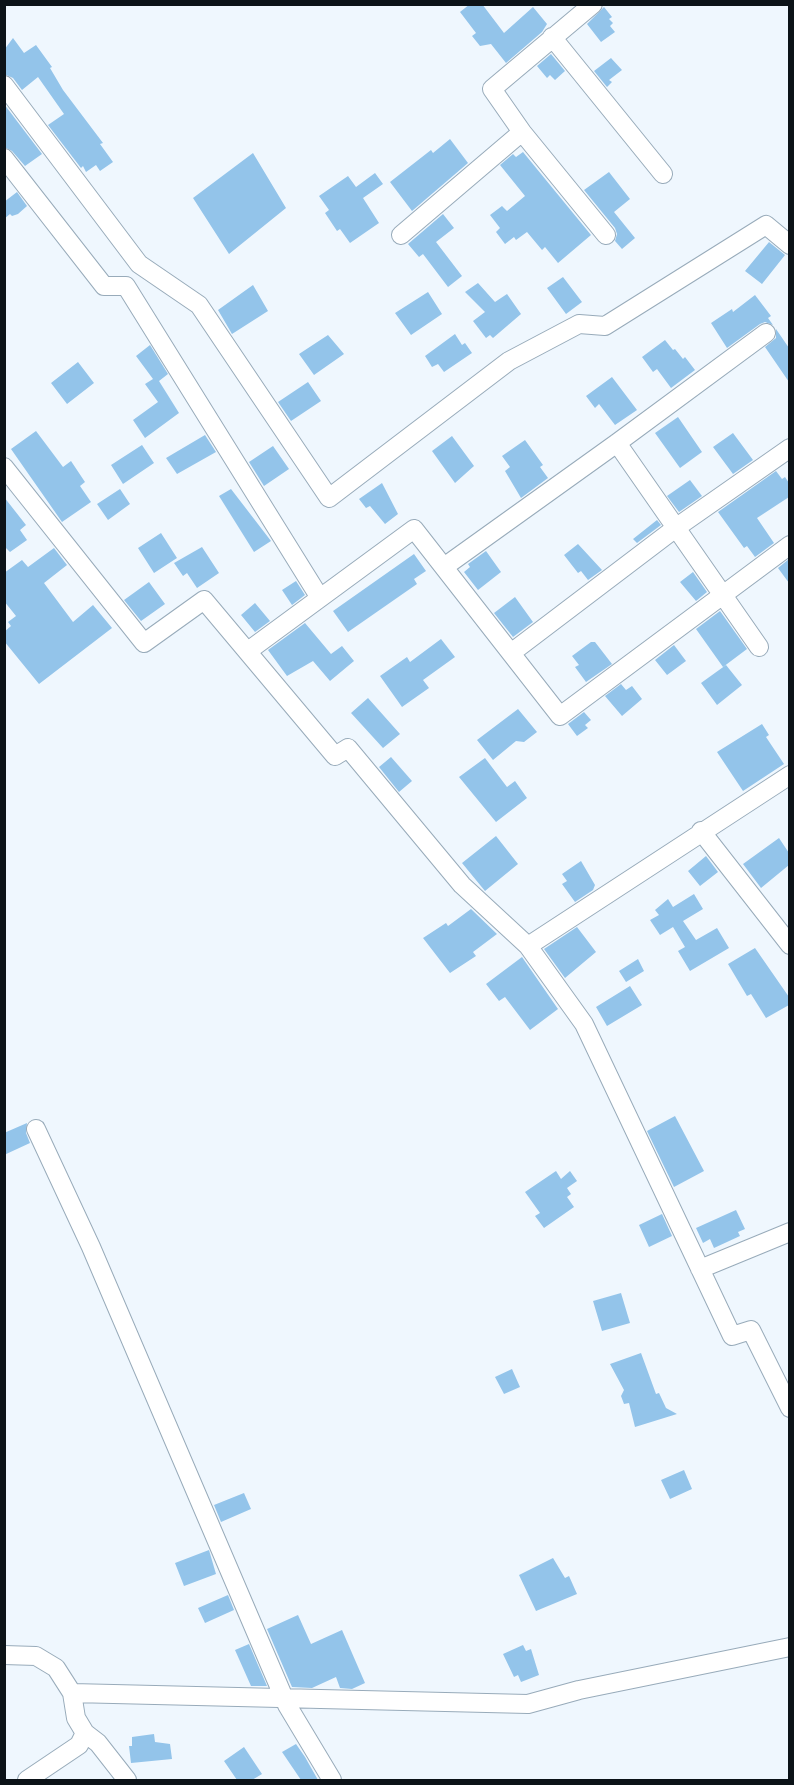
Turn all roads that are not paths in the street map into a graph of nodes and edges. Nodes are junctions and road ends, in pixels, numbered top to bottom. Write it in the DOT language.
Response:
graph roads {
  1 [pos="593,4"];
  2 [pos="552,37"];
  3 [pos="4,85"];
  4 [pos="522,132"];
  5 [pos="4,158"];
  6 [pos="663,174"];
  7 [pos="401,235"];
  8 [pos="606,235"];
  9 [pos="789,246"];
  10 [pos="766,333"];
  11 [pos="617,443"];
  12 [pos="789,448"];
  13 [pos="4,467"];
  14 [pos="677,527"];
  15 [pos="789,545"];
  16 [pos="444,567"];
  17 [pos="723,595"];
  18 [pos="320,598"];
  19 [pos="759,647"];
  20 [pos="248,651"];
  21 [pos="511,653"];
  22 [pos="789,776"];
  23 [pos="701,831"];
  24 [pos="789,945"];
  25 [pos="528,946"];
  26 [pos="36,1128"];
  27 [pos="789,1232"];
  28 [pos="700,1269"];
  29 [pos="789,1408"];
  30 [pos="789,1647"];
  31 [pos="4,1654"];
  32 [pos="72,1694"];
  33 [pos="285,1699"];
  34 [pos="85,1733"];
  35 [pos="27,1780"];
  36 [pos="127,1780"];
  37 [pos="332,1780"];
  1 -- 2 [label="street"];
  2 -- 4 [label="street"];
  2 -- 6 [label="street"];
  3 -- 9 [label="street"];
  4 -- 7 [label="street"];
  4 -- 8 [label="street"];
  5 -- 18 [label="street"];
  10 -- 11 [label="street"];
  11 -- 14 [label="street"];
  11 -- 16 [label="street"];
  12 -- 14 [label="street"];
  13 -- 20 [label="street"];
  14 -- 17 [label="street"];
  14 -- 21 [label="street"];
  15 -- 17 [label="street"];
  16 -- 18 [label="street"];
  16 -- 21 [label="street"];
  17 -- 19 [label="street"];
  17 -- 21 [label="street"];
  18 -- 20 [label="street"];
  20 -- 25 [label="street"];
  22 -- 23 [label="street"];
  23 -- 24 [label="street"];
  23 -- 25 [label="street"];
  25 -- 28 [label="street"];
  26 -- 33 [label="street"];
  27 -- 28 [label="street"];
  28 -- 29 [label="street"];
  30 -- 33 [label="street"];
  31 -- 32 [label="street"];
  32 -- 33 [label="street"];
  32 -- 34 [label="street"];
  33 -- 37 [label="street"];
  34 -- 35 [label="street"];
  34 -- 36 [label="street"];
}
